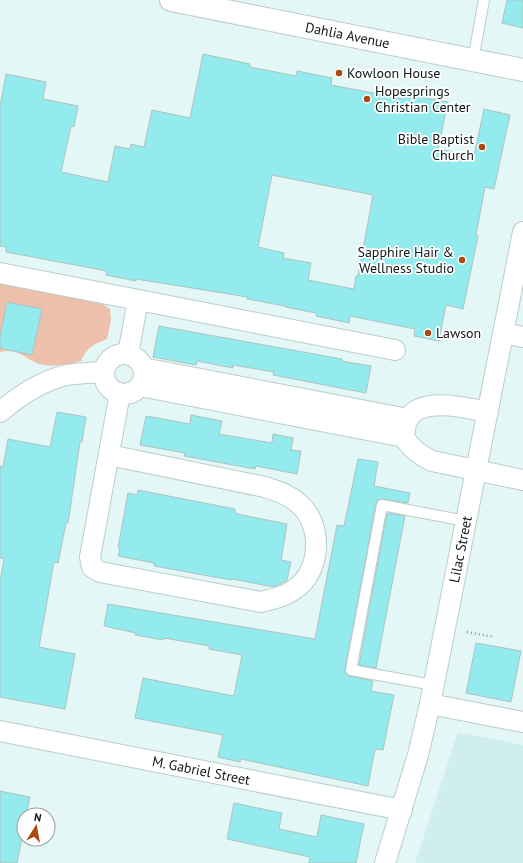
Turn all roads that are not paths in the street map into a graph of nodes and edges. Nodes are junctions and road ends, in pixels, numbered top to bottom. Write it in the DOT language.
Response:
graph roads {
  1 [pos="172,0"];
  2 [pos="484,0"];
  3 [pos="472,60"];
  4 [pos="523,70"];
  5 [pos="523,232"];
  6 [pos="0,273"];
  7 [pos="138,300"];
  8 [pos="503,333"];
  9 [pos="523,337"];
  10 [pos="395,350"];
  11 [pos="128,354"];
  12 [pos="104,372"];
  13 [pos="142,377"];
  14 [pos="120,393"];
  15 [pos="0,412"];
  16 [pos="487,412"];
  17 [pos="406,428"];
  18 [pos="109,455"];
  19 [pos="476,471"];
  20 [pos="523,480"];
  21 [pos="466,521"];
  22 [pos="432,694"];
  23 [pos="523,722"];
  24 [pos="0,731"];
  25 [pos="402,810"];
  26 [pos="385,863"];
  1 -- 3 [label="street, Dahlia Avenue"];
  2 -- 3 [label="lane"];
  3 -- 4 [label="street, Dahlia Avenue"];
  5 -- 8 [label="street, Lilac Street"];
  6 -- 7 [label="street"];
  7 -- 10 [label="street"];
  7 -- 11 [label="street"];
  8 -- 9 [label="street"];
  8 -- 16 [label="street, Lilac Street"];
  11 -- 12 [label="street"];
  11 -- 13 [label="street"];
  12 -- 14 [label="street"];
  12 -- 15 [label="street"];
  13 -- 14 [label="street"];
  13 -- 17 [label="street"];
  14 -- 18 [label="street"];
  16 -- 17 [label="street"];
  16 -- 19 [label="street, Lilac Street"];
  17 -- 19 [label="street"];
  18 -- 18 [label="street"];
  19 -- 20 [label="street"];
  19 -- 21 [label="street, Lilac Street"];
  21 -- 22 [label="street, Lilac Street"];
  21 -- 22 [label="lane"];
  22 -- 23 [label="street"];
  22 -- 25 [label="street, Lilac Street"];
  24 -- 25 [label="street, M. Gabriel Street"];
  25 -- 26 [label="street, Lilac Street"];
}
